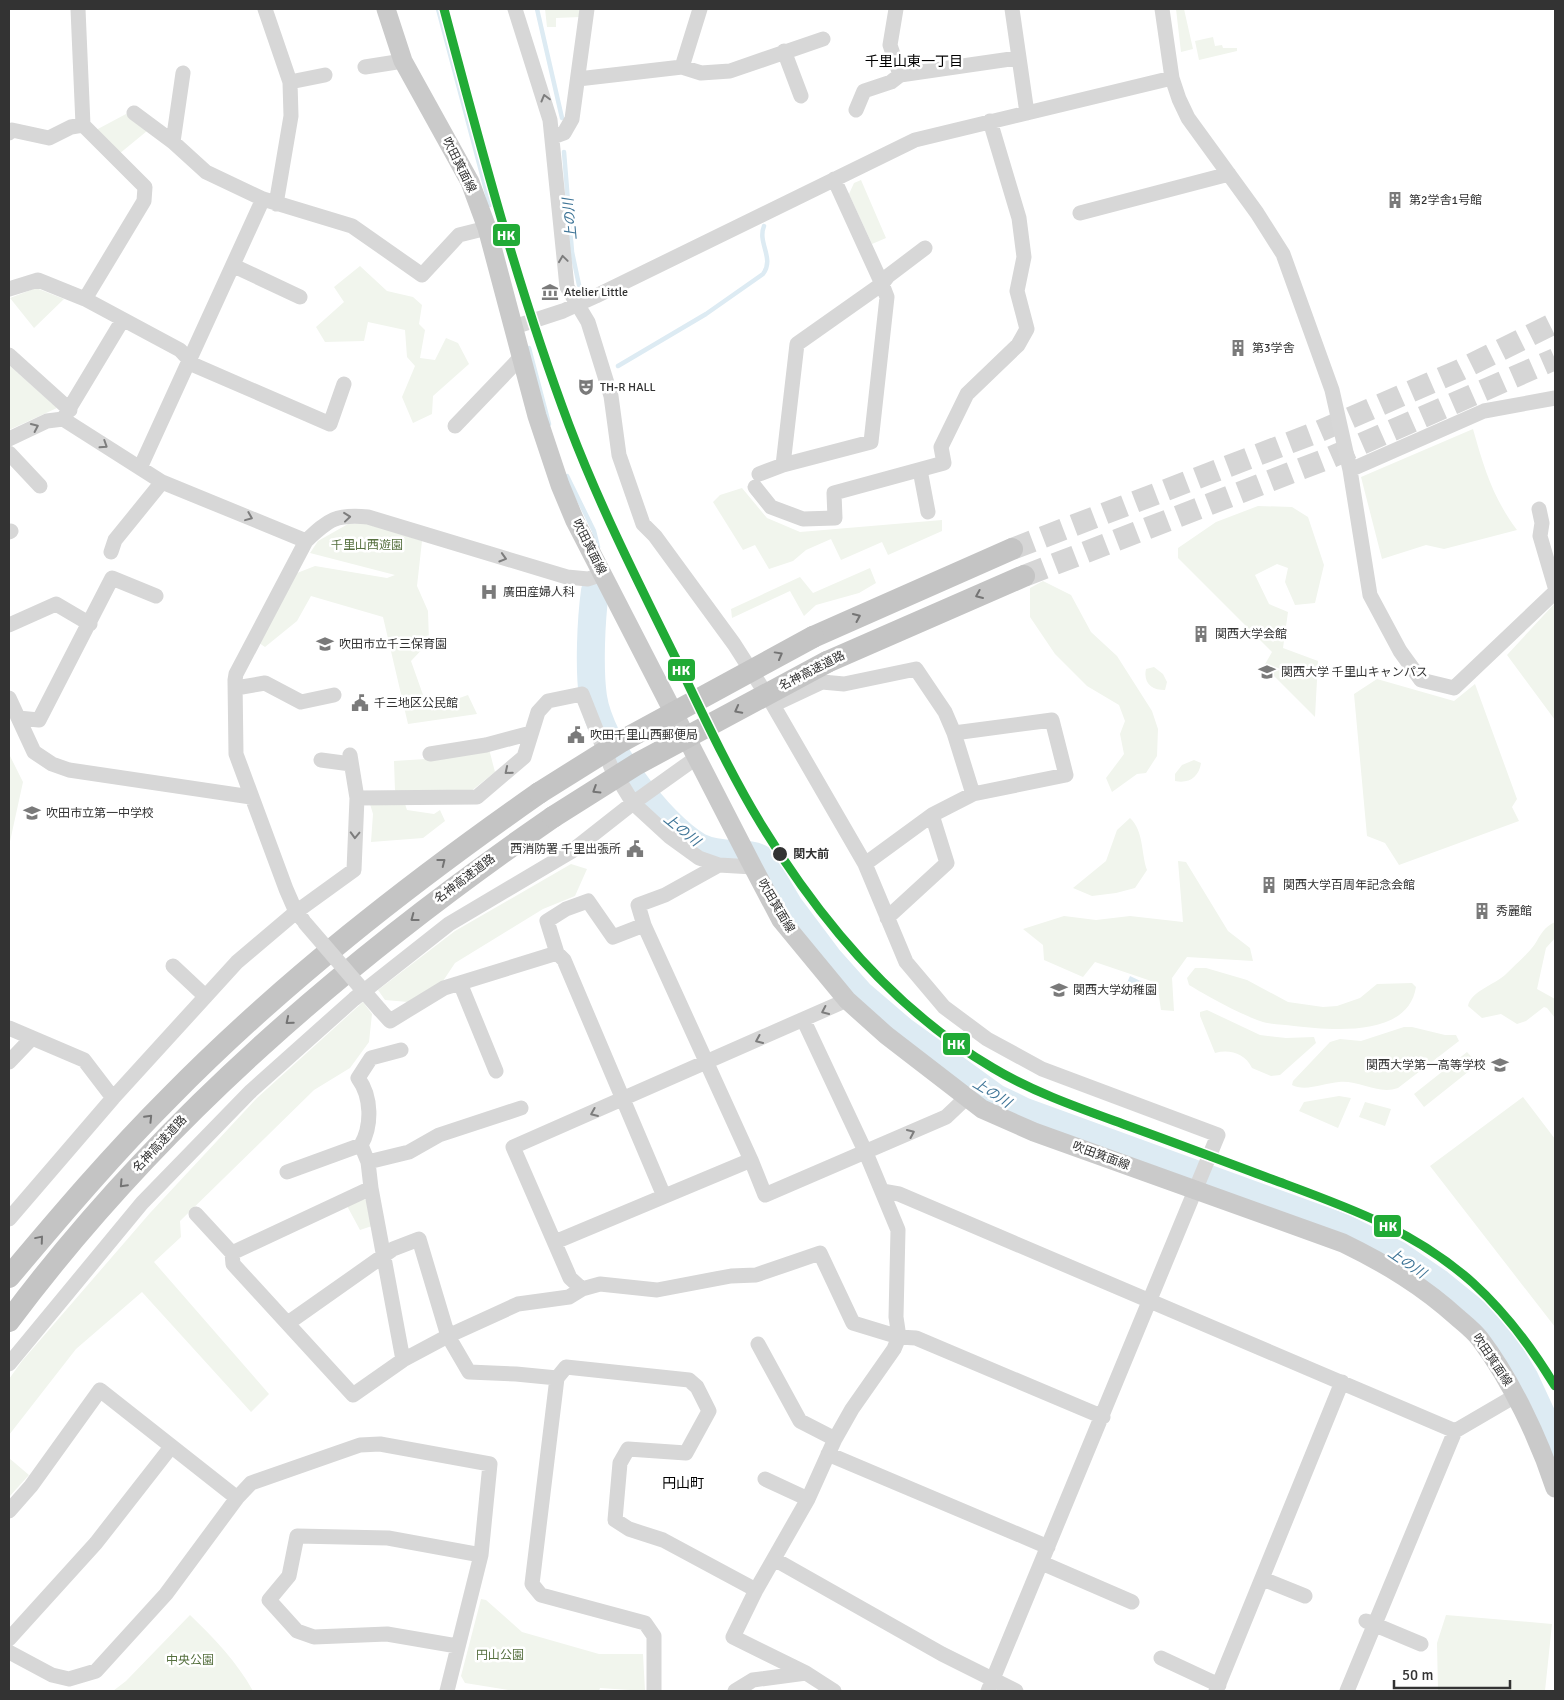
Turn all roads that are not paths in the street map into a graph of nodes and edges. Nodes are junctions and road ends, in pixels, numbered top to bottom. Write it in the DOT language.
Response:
graph roads {
  1 [pos="78,9"];
  2 [pos="264,9"];
  3 [pos="386,9"];
  4 [pos="515,9"];
  5 [pos="587,9"];
  6 [pos="700,9"];
  7 [pos="896,9"];
  8 [pos="1012,9"];
  9 [pos="1162,9"];
  10 [pos="823,39"];
  11 [pos="784,51"];
  12 [pos="1018,58"];
  13 [pos="402,61"];
  14 [pos="366,67"];
  15 [pos="682,67"];
  16 [pos="183,73"];
  17 [pos="325,75"];
  18 [pos="900,75"];
  19 [pos="1172,78"];
  20 [pos="578,79"];
  21 [pos="290,82"];
  22 [pos="801,96"];
  23 [pos="856,110"];
  24 [pos="1027,112"];
  25 [pos="134,113"];
  26 [pos="990,121"];
  27 [pos="83,125"];
  28 [pos="9,133"];
  29 [pos="553,137"];
  30 [pos="173,142"];
  31 [pos="1229,174"];
  32 [pos="834,180"];
  33 [pos="270,202"];
  34 [pos="1080,213"];
  35 [pos="487,228"];
  36 [pos="925,248"];
  37 [pos="234,266"];
  38 [pos="882,284"];
  39 [pos="9,289"];
  40 [pos="300,297"];
  41 [pos="85,299"];
  42 [pos="577,304"];
  43 [pos="122,321"];
  44 [pos="514,327"];
  45 [pos="9,355"];
  46 [pos="522,356"];
  47 [pos="188,359"];
  48 [pos="344,384"];
  49 [pos="1555,398"];
  50 [pos="67,414"];
  51 [pos="455,426"];
  52 [pos="9,439"];
  53 [pos="9,453"];
  54 [pos="783,465"];
  55 [pos="140,468"];
  56 [pos="920,470"];
  57 [pos="1350,470"];
  58 [pos="162,482"];
  59 [pos="40,486"];
  60 [pos="1539,509"];
  61 [pos="928,512"];
  62 [pos="306,541"];
  63 [pos="110,542"];
  64 [pos="1012,549"];
  65 [pos="603,574"];
  66 [pos="1024,576"];
  67 [pos="1555,587"];
  68 [pos="1555,592"];
  69 [pos="156,596"];
  70 [pos="90,624"];
  71 [pos="9,625"];
  72 [pos="236,688"];
  73 [pos="334,695"];
  74 [pos="9,698"];
  75 [pos="774,705"];
  76 [pos="18,718"];
  77 [pos="531,733"];
  78 [pos="954,733"];
  79 [pos="430,754"];
  80 [pos="696,758"];
  81 [pos="321,760"];
  82 [pos="973,794"];
  83 [pos="251,797"];
  84 [pos="641,797"];
  85 [pos="357,798"];
  86 [pos="932,814"];
  87 [pos="749,860"];
  88 [pos="865,864"];
  89 [pos="719,865"];
  90 [pos="300,918"];
  91 [pos="886,918"];
  92 [pos="644,925"];
  93 [pos="557,953"];
  94 [pos="173,966"];
  95 [pos="460,983"];
  96 [pos="205,996"];
  97 [pos="847,1000"];
  98 [pos="804,1021"];
  99 [pos="9,1028"];
  100 [pos="32,1038"];
  101 [pos="394,1056"];
  102 [pos="9,1062"];
  103 [pos="707,1063"];
  104 [pos="496,1071"];
  105 [pos="113,1098"];
  106 [pos="966,1098"];
  107 [pos="623,1100"];
  108 [pos="521,1108"];
  109 [pos="362,1145"];
  110 [pos="866,1153"];
  111 [pos="751,1160"];
  112 [pos="368,1162"];
  113 [pos="286,1172"];
  114 [pos="1198,1186"];
  115 [pos="371,1188"];
  116 [pos="882,1191"];
  117 [pos="664,1196"];
  118 [pos="196,1214"];
  119 [pos="9,1219"];
  120 [pos="555,1242"];
  121 [pos="232,1253"];
  122 [pos="384,1255"];
  123 [pos="9,1276"];
  124 [pos="582,1289"];
  125 [pos="1150,1301"];
  126 [pos="9,1321"];
  127 [pos="288,1323"];
  128 [pos="448,1336"];
  129 [pos="899,1337"];
  130 [pos="758,1344"];
  131 [pos="402,1360"];
  132 [pos="9,1364"];
  133 [pos="557,1378"];
  134 [pos="1342,1382"];
  135 [pos="1515,1396"];
  136 [pos="1103,1417"];
  137 [pos="1455,1431"];
  138 [pos="835,1439"];
  139 [pos="171,1447"];
  140 [pos="1551,1453"];
  141 [pos="828,1454"];
  142 [pos="765,1479"];
  143 [pos="1555,1488"];
  144 [pos="237,1498"];
  145 [pos="808,1499"];
  146 [pos="9,1512"];
  147 [pos="1048,1547"];
  148 [pos="481,1555"];
  149 [pos="774,1559"];
  150 [pos="1042,1563"];
  151 [pos="1263,1579"];
  152 [pos="756,1590"];
  153 [pos="1305,1596"];
  154 [pos="1132,1602"];
  155 [pos="1370,1622"];
  156 [pos="9,1639"];
  157 [pos="1421,1644"];
  158 [pos="457,1646"];
  159 [pos="9,1652"];
  160 [pos="1161,1658"];
  161 [pos="806,1673"];
  162 [pos="991,1686"];
  163 [pos="1217,1688"];
  164 [pos="447,1691"];
  165 [pos="654,1691"];
  166 [pos="735,1691"];
  167 [pos="834,1691"];
  168 [pos="1016,1691"];
  169 [pos="1346,1691"];
  1 -- 27 [label="street"];
  2 -- 21 [label="street"];
  3 -- 13 [label="main road, 吹田箕面線"];
  29 -- 4 [label="street, one-way"];
  5 -- 20 [label="street"];
  6 -- 15 [label="street"];
  7 -- 18 [label="street"];
  8 -- 12 [label="street"];
  9 -- 19 [label="street"];
  10 -- 11 [label="street"];
  11 -- 15 [label="street"];
  11 -- 22 [label="street"];
  12 -- 18 [label="street"];
  12 -- 24 [label="street"];
  13 -- 14 [label="street"];
  13 -- 35 [label="main road, 吹田箕面線"];
  15 -- 20 [label="street"];
  16 -- 30 [label="street"];
  17 -- 21 [label="street"];
  18 -- 23 [label="street"];
  19 -- 24 [label="street"];
  19 -- 31 [label="street"];
  20 -- 29 [label="street"];
  21 -- 33 [label="street"];
  24 -- 26 [label="street"];
  25 -- 30 [label="street"];
  26 -- 32 [label="street"];
  26 -- 56 [label="street"];
  27 -- 28 [label="street"];
  27 -- 41 [label="street"];
  42 -- 29 [label="street, one-way"];
  30 -- 33 [label="street"];
  31 -- 34 [label="street"];
  31 -- 57 [label="street"];
  32 -- 38 [label="street"];
  32 -- 42 [label="street"];
  33 -- 35 [label="street"];
  33 -- 37 [label="street"];
  35 -- 44 [label="main road, 吹田箕面線"];
  36 -- 38 [label="street"];
  37 -- 40 [label="street"];
  37 -- 47 [label="street"];
  38 -- 54 [label="street"];
  38 -- 54 [label="street"];
  39 -- 41 [label="street"];
  41 -- 43 [label="street"];
  42 -- 44 [label="street"];
  42 -- 75 [label="street"];
  43 -- 47 [label="street"];
  43 -- 50 [label="street"];
  44 -- 46 [label="main road, 吹田箕面線"];
  45 -- 50 [label="street"];
  46 -- 51 [label="street"];
  46 -- 65 [label="main road, 吹田箕面線"];
  47 -- 48 [label="street"];
  47 -- 55 [label="street"];
  49 -- 57 [label="street"];
  52 -- 50 [label="street, one-way"];
  50 -- 55 [label="street, one-way"];
  53 -- 59 [label="street"];
  54 -- 56 [label="street"];
  55 -- 58 [label="street"];
  56 -- 61 [label="street"];
  57 -- 68 [label="street"];
  58 -- 62 [label="street, one-way"];
  58 -- 63 [label="street"];
  60 -- 67 [label="street"];
  62 -- 65 [label="street, one-way"];
  62 -- 72 [label="street"];
  123 -- 64 [label="highway, 名神高速道路, one-way, bridge"];
  65 -- 80 [label="main road, 吹田箕面線"];
  66 -- 126 [label="highway, 名神高速道路, one-way, bridge"];
  69 -- 70 [label="street"];
  70 -- 71 [label="street"];
  70 -- 76 [label="street"];
  72 -- 73 [label="street"];
  72 -- 83 [label="street"];
  74 -- 76 [label="street"];
  75 -- 78 [label="street"];
  75 -- 88 [label="street"];
  76 -- 83 [label="street"];
  77 -- 79 [label="street"];
  77 -- 84 [label="street"];
  77 -- 85 [label="street, one-way"];
  78 -- 82 [label="street"];
  78 -- 82 [label="street"];
  80 -- 84 [label="street"];
  80 -- 87 [label="main road, 吹田箕面線"];
  81 -- 85 [label="street"];
  82 -- 86 [label="street"];
  83 -- 90 [label="street"];
  84 -- 89 [label="street"];
  84 -- 132 [label="street"];
  85 -- 90 [label="street, one-way"];
  86 -- 88 [label="street"];
  86 -- 91 [label="street"];
  87 -- 89 [label="street"];
  87 -- 97 [label="main road, 吹田箕面線"];
  88 -- 91 [label="street"];
  89 -- 92 [label="street"];
  90 -- 95 [label="street, bridge"];
  90 -- 96 [label="street"];
  91 -- 114 [label="street"];
  92 -- 93 [label="street"];
  92 -- 103 [label="street"];
  93 -- 95 [label="street"];
  93 -- 107 [label="street"];
  94 -- 96 [label="street"];
  95 -- 104 [label="street"];
  96 -- 105 [label="street"];
  97 -- 98 [label="street, one-way"];
  97 -- 106 [label="main road, 吹田箕面線"];
  98 -- 103 [label="street, one-way"];
  98 -- 110 [label="street"];
  99 -- 100 [label="street"];
  100 -- 102 [label="street"];
  100 -- 105 [label="street"];
  101 -- 109 [label="street"];
  103 -- 107 [label="street"];
  103 -- 111 [label="street"];
  105 -- 119 [label="street"];
  110 -- 106 [label="street, one-way"];
  106 -- 114 [label="main road, 吹田箕面線"];
  107 -- 117 [label="street"];
  107 -- 120 [label="street, one-way"];
  108 -- 112 [label="street"];
  109 -- 112 [label="street"];
  109 -- 113 [label="street"];
  110 -- 111 [label="street"];
  110 -- 116 [label="street"];
  111 -- 117 [label="street"];
  112 -- 115 [label="street"];
  114 -- 125 [label="street"];
  114 -- 135 [label="main road, 吹田箕面線"];
  115 -- 121 [label="street"];
  115 -- 122 [label="street"];
  116 -- 125 [label="street"];
  116 -- 129 [label="street"];
  117 -- 120 [label="street"];
  118 -- 121 [label="street"];
  120 -- 124 [label="street"];
  121 -- 127 [label="street"];
  122 -- 127 [label="street"];
  122 -- 128 [label="street"];
  122 -- 131 [label="street"];
  124 -- 128 [label="street"];
  124 -- 129 [label="street"];
  125 -- 134 [label="street"];
  125 -- 136 [label="street"];
  127 -- 131 [label="street"];
  128 -- 131 [label="street"];
  128 -- 133 [label="street"];
  129 -- 136 [label="street"];
  129 -- 138 [label="street"];
  130 -- 138 [label="street"];
  133 -- 152 [label="street"];
  133 -- 165 [label="street"];
  134 -- 137 [label="street"];
  134 -- 151 [label="street"];
  135 -- 137 [label="street"];
  135 -- 140 [label="main road, 吹田箕面線"];
  136 -- 147 [label="street"];
  137 -- 155 [label="street"];
  138 -- 141 [label="street"];
  139 -- 144 [label="street"];
  139 -- 146 [label="street"];
  139 -- 156 [label="street"];
  140 -- 143 [label="main road, 吹田箕面線"];
  141 -- 145 [label="street"];
  141 -- 147 [label="street"];
  142 -- 145 [label="street"];
  144 -- 148 [label="street"];
  144 -- 159 [label="street"];
  145 -- 149 [label="street"];
  147 -- 150 [label="street"];
  148 -- 158 [label="street"];
  148 -- 158 [label="street"];
  149 -- 152 [label="street"];
  149 -- 162 [label="street"];
  150 -- 154 [label="street"];
  150 -- 162 [label="street"];
  151 -- 153 [label="street"];
  151 -- 163 [label="street"];
  152 -- 161 [label="street"];
  155 -- 157 [label="street"];
  155 -- 169 [label="street"];
  158 -- 164 [label="street"];
  160 -- 163 [label="street"];
  161 -- 166 [label="street"];
  161 -- 167 [label="street"];
  162 -- 168 [label="street"];
}
